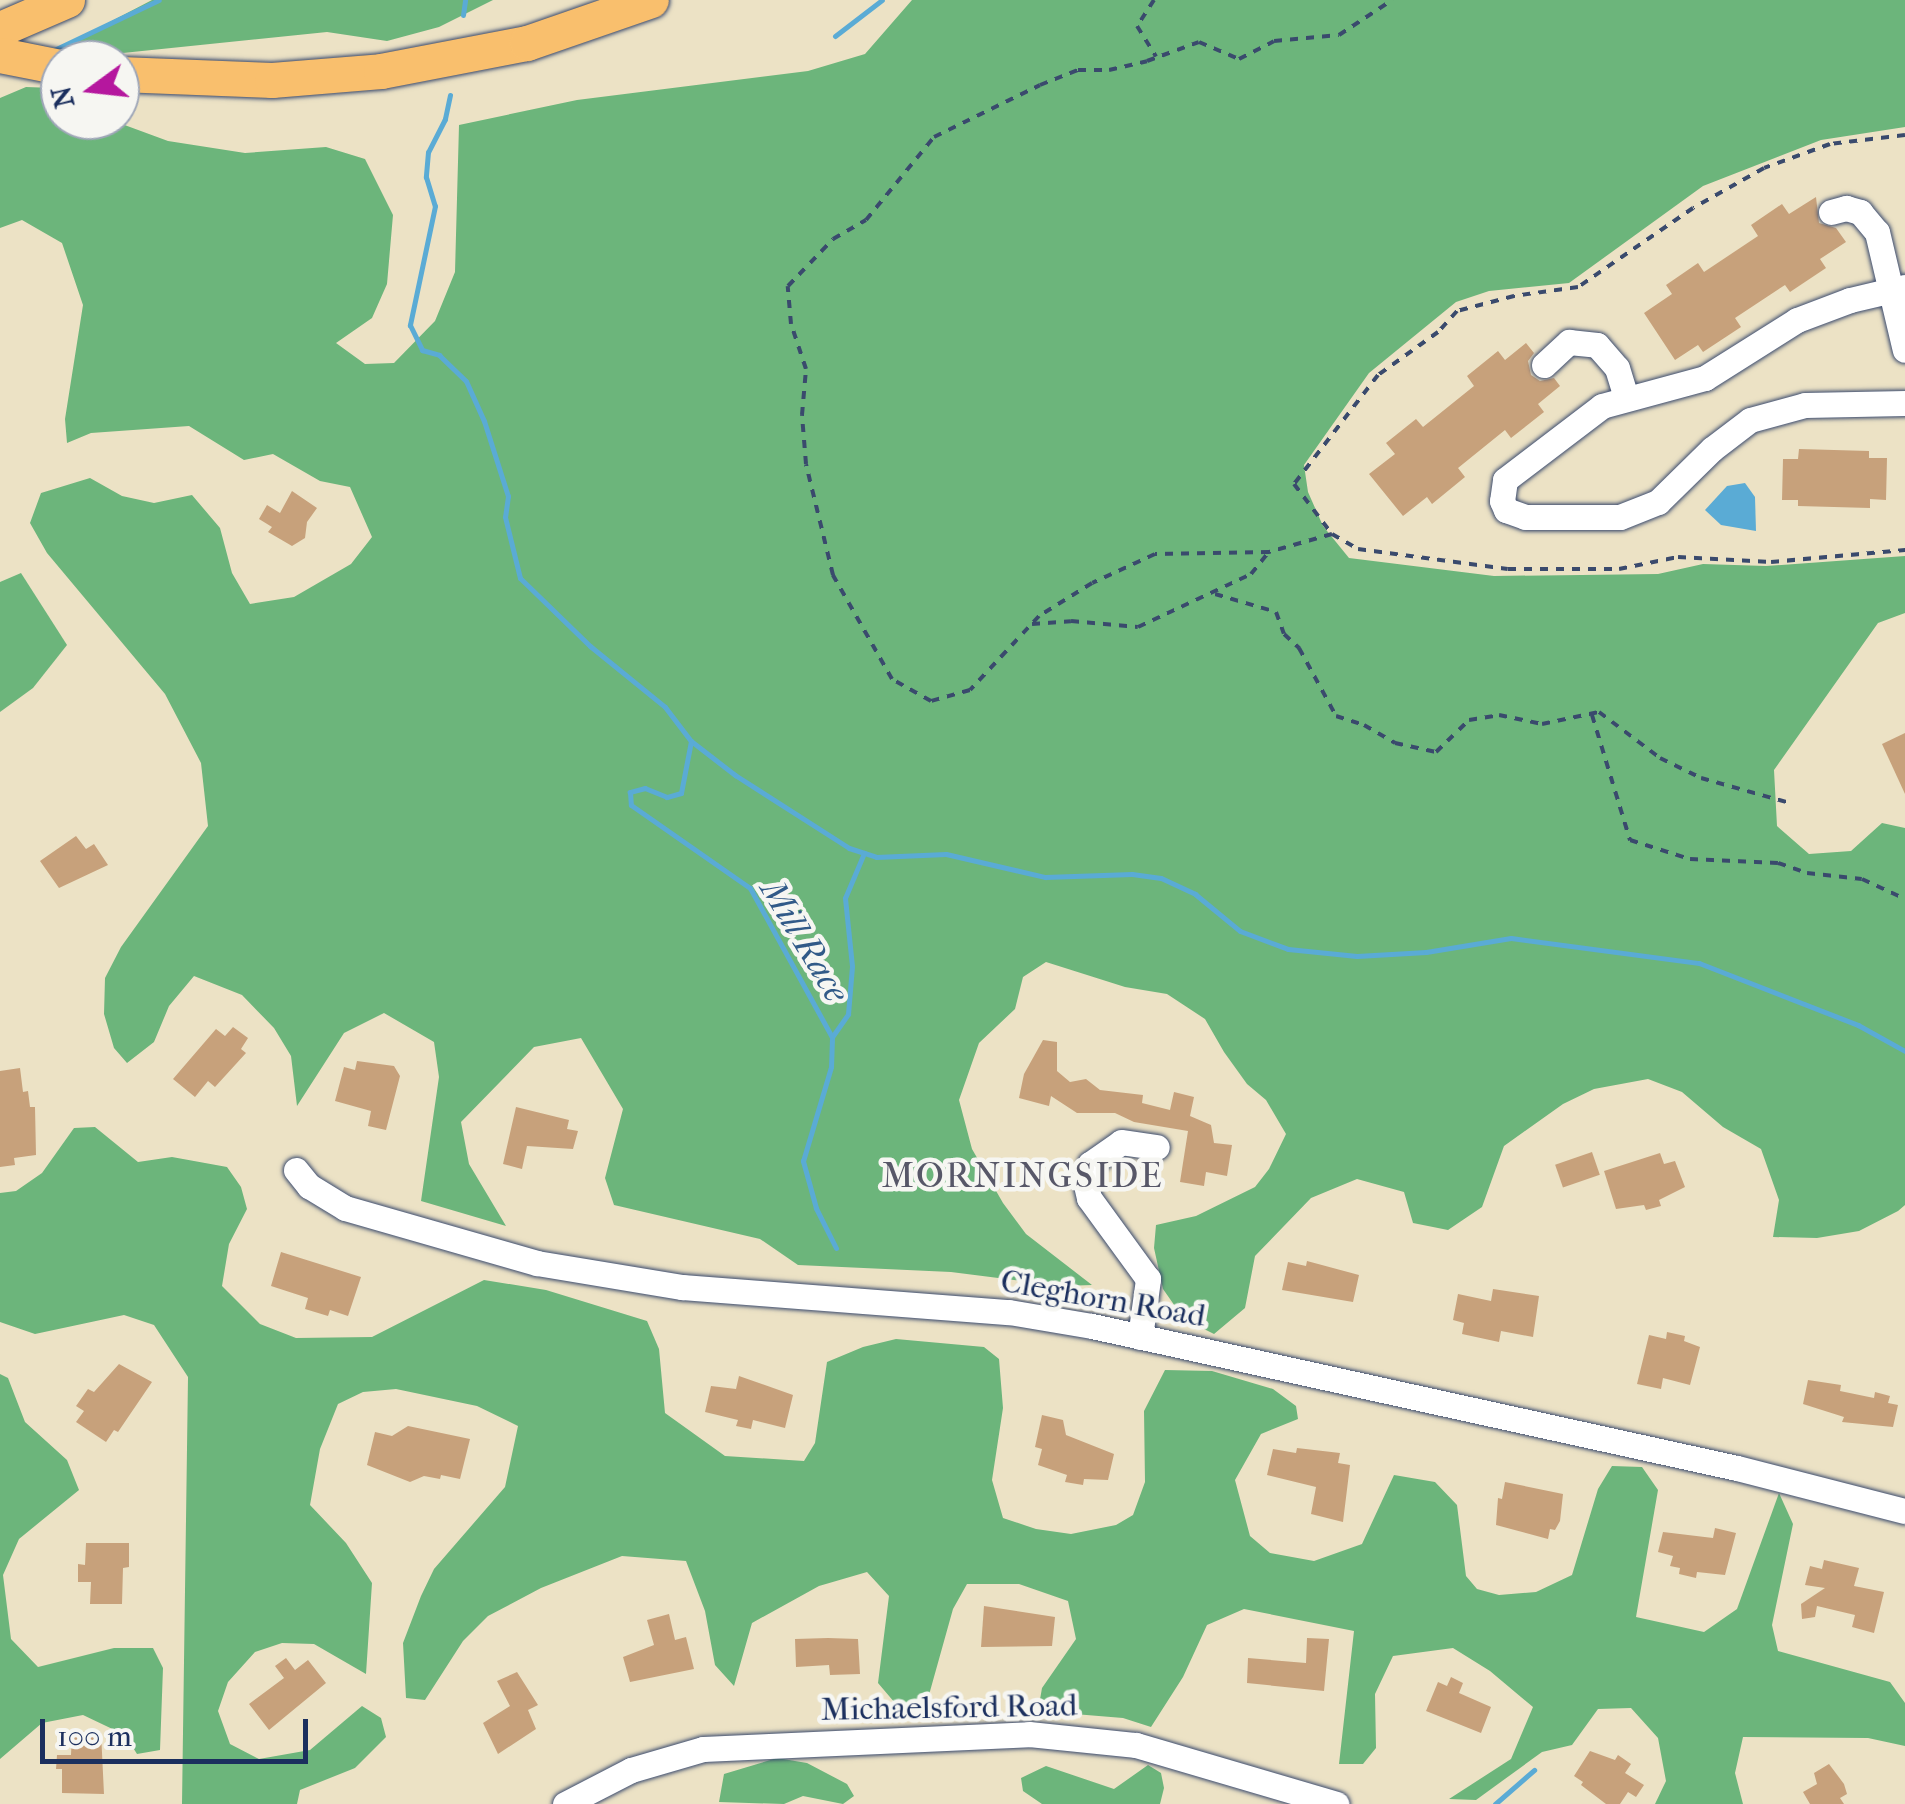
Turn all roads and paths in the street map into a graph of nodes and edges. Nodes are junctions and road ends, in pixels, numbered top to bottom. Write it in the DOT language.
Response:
graph roads {
  1 [pos="66,0"];
  2 [pos="650,0"];
  3 [pos="1154,0"];
  4 [pos="1392,0"];
  5 [pos="0,29"];
  6 [pos="0,56"];
  7 [pos="1156,56"];
  8 [pos="40,63"];
  9 [pos="140,75"];
  10 [pos="1831,212"];
  11 [pos="1898,289"];
  12 [pos="1905,350"];
  13 [pos="1544,365"];
  14 [pos="1626,397"];
  15 [pos="1905,404"];
  16 [pos="1332,534"];
  17 [pos="1269,552"];
  18 [pos="1215,594"];
  19 [pos="1031,624"];
  20 [pos="1592,713"];
  21 [pos="1790,802"];
  22 [pos="1905,900"];
  23 [pos="1157,1147"];
  24 [pos="296,1170"];
  25 [pos="1140,1336"];
  26 [pos="1905,1511"];
  27 [pos="565,1804"];
  28 [pos="1336,1804"];
  1 -- 5 [label="highway"];
  2 -- 9 [label="highway"];
  3 -- 7 [label="path"];
  4 -- 7 [label="path"];
  6 -- 8 [label="highway"];
  7 -- 19 [label="path"];
  10 -- 11 [label="street"];
  11 -- 12 [label="street"];
  11 -- 14 [label="street"];
  13 -- 14 [label="street"];
  14 -- 15 [label="street"];
  16 -- 17 [label="path"];
  17 -- 18 [label="path"];
  17 -- 19 [label="path"];
  18 -- 19 [label="path"];
  18 -- 20 [label="path"];
  20 -- 21 [label="path"];
  20 -- 22 [label="path"];
  23 -- 25 [label="street"];
  24 -- 25 [label="street, Cleghorn Road"];
  25 -- 26 [label="street, Cleghorn Road"];
  27 -- 28 [label="street, Michaelsford Road"];
}
